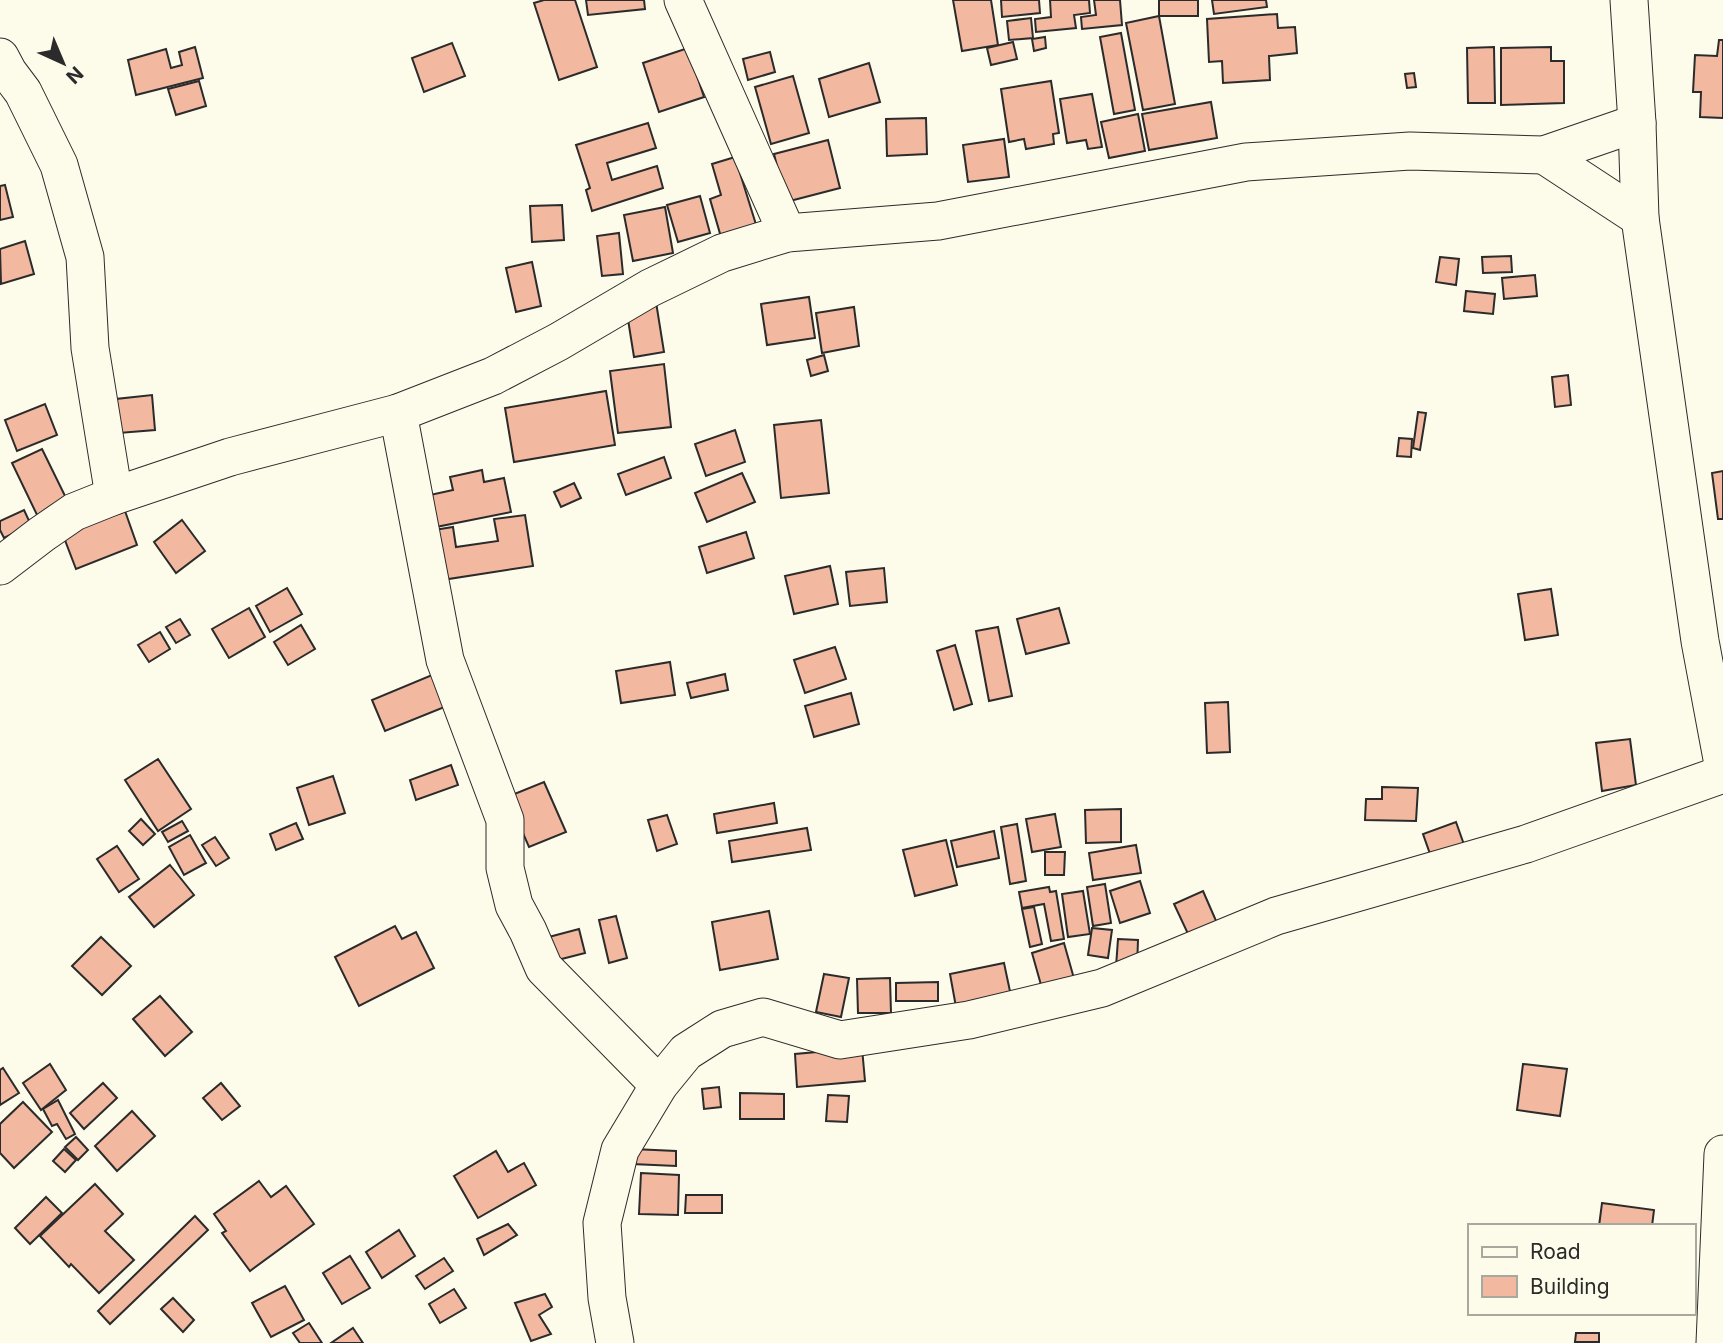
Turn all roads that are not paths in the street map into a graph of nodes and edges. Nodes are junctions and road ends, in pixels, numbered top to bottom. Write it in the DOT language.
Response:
graph roads {
  1 [pos="683,0"];
  2 [pos="1637,1"];
  3 [pos="3,66"];
  4 [pos="1637,123"];
  5 [pos="1544,155"];
  6 [pos="1640,218"];
  7 [pos="787,233"];
  8 [pos="398,413"];
  9 [pos="114,496"];
  10 [pos="0,566"];
  11 [pos="1723,764"];
  12 [pos="1723,774"];
  13 [pos="659,1085"];
  14 [pos="1723,1154"];
  15 [pos="1723,1172"];
  16 [pos="615,1343"];
  17 [pos="1715,1343"];
  1 -- 7 [label="street"];
  2 -- 4 [label="street"];
  3 -- 9 [label="street"];
  4 -- 5 [label="street"];
  4 -- 6 [label="street"];
  5 -- 6 [label="street"];
  5 -- 7 [label="street"];
  6 -- 11 [label="street"];
  7 -- 8 [label="street"];
  8 -- 9 [label="street"];
  8 -- 13 [label="street"];
  9 -- 10 [label="street"];
  12 -- 13 [label="street"];
  13 -- 16 [label="street"];
  14 -- 15 [label="street"];
  15 -- 17 [label="street"];
}
